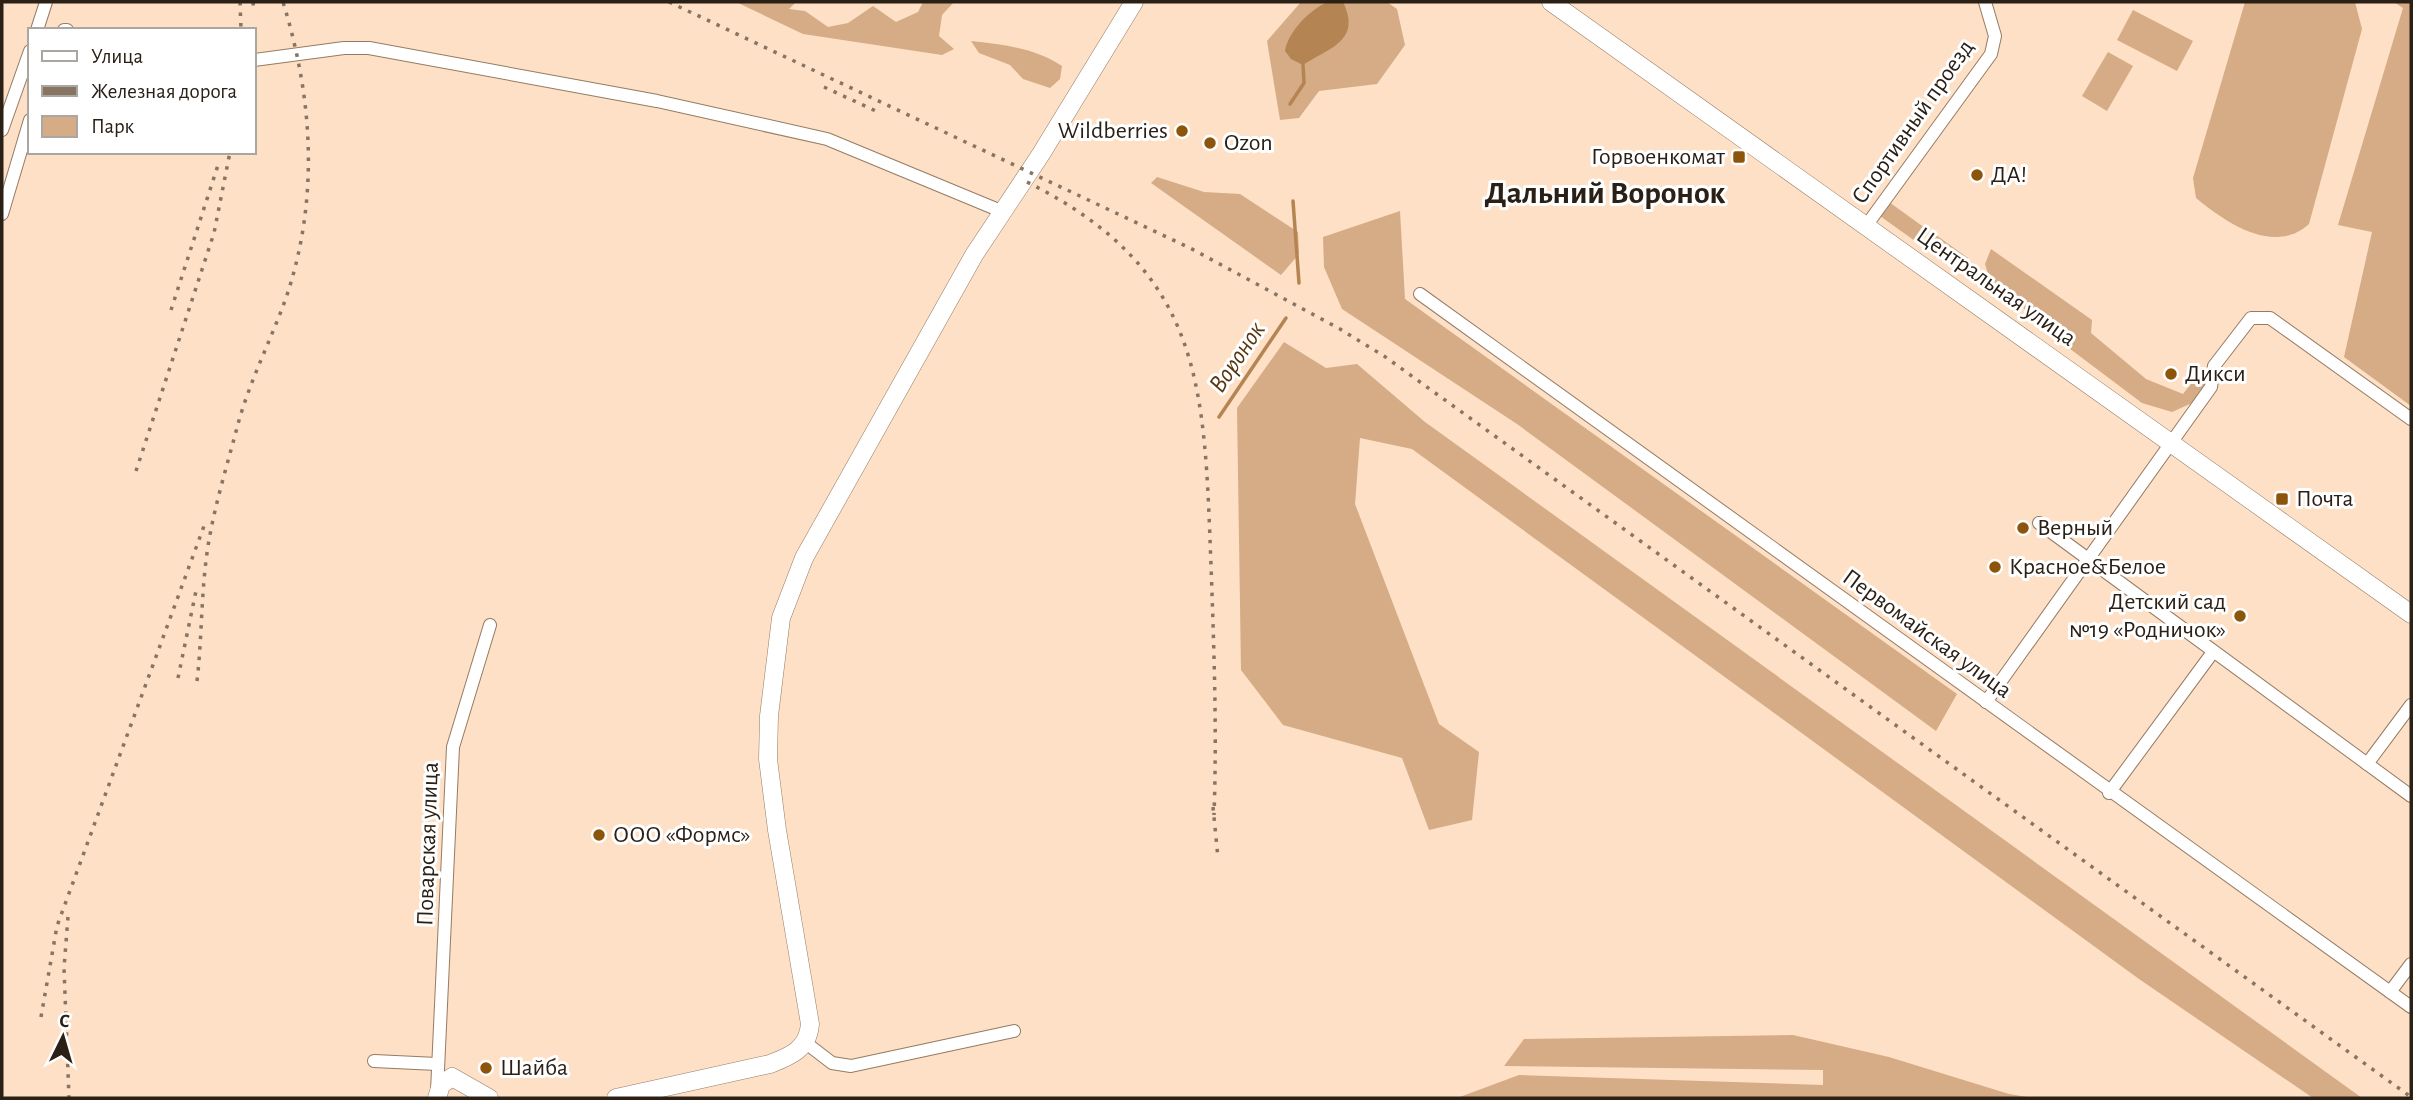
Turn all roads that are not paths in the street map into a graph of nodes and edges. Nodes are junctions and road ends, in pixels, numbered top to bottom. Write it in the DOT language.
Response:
graph roads {
  1 [pos="46,2"];
  2 [pos="1134,2"];
  3 [pos="1551,2"];
  4 [pos="1985,2"];
  5 [pos="38,28"];
  6 [pos="28,57"];
  7 [pos="256,60"];
  8 [pos="28,127"];
  9 [pos="2,130"];
  10 [pos="1001,211"];
  11 [pos="2,214"];
  12 [pos="1866,226"];
  13 [pos="1420,294"];
  14 [pos="2411,419"];
  15 [pos="2171,442"];
  16 [pos="2039,523"];
  17 [pos="2088,558"];
  18 [pos="2411,614"];
  19 [pos="490,625"];
  20 [pos="2213,652"];
  21 [pos="1986,702"];
  22 [pos="2411,705"];
  23 [pos="2367,764"];
  24 [pos="2109,793"];
  25 [pos="2411,796"];
  26 [pos="2411,964"];
  27 [pos="2390,992"];
  28 [pos="2411,1007"];
  29 [pos="1014,1031"];
  30 [pos="806,1043"];
  31 [pos="374,1061"];
  32 [pos="442,1070"];
  33 [pos="437,1097"];
  34 [pos="489,1098"];
  35 [pos="616,1098"];
  1 -- 5 [label="street"];
  2 -- 10 [label="street"];
  3 -- 12 [label="street, Центральная улица"];
  4 -- 12 [label="street, Спортивный проезд"];
  6 -- 9 [label="street"];
  7 -- 10 [label="street"];
  8 -- 11 [label="street"];
  10 -- 30 [label="street"];
  12 -- 15 [label="street, Центральная улица"];
  13 -- 21 [label="street, Первомайская улица"];
  14 -- 15 [label="street"];
  15 -- 17 [label="street"];
  15 -- 18 [label="street, Центральная улица"];
  16 -- 17 [label="street"];
  17 -- 20 [label="street"];
  17 -- 21 [label="street"];
  19 -- 32 [label="street, Поварская улица"];
  20 -- 23 [label="street"];
  20 -- 24 [label="street"];
  21 -- 24 [label="street, Первомайская улица"];
  22 -- 23 [label="street"];
  23 -- 25 [label="street"];
  24 -- 27 [label="street, Первомайская улица"];
  26 -- 27 [label="street"];
  27 -- 28 [label="street, Первомайская улица"];
  29 -- 30 [label="street"];
  30 -- 35 [label="street"];
  31 -- 32 [label="street"];
  32 -- 33 [label="street"];
  32 -- 34 [label="street"];
}
